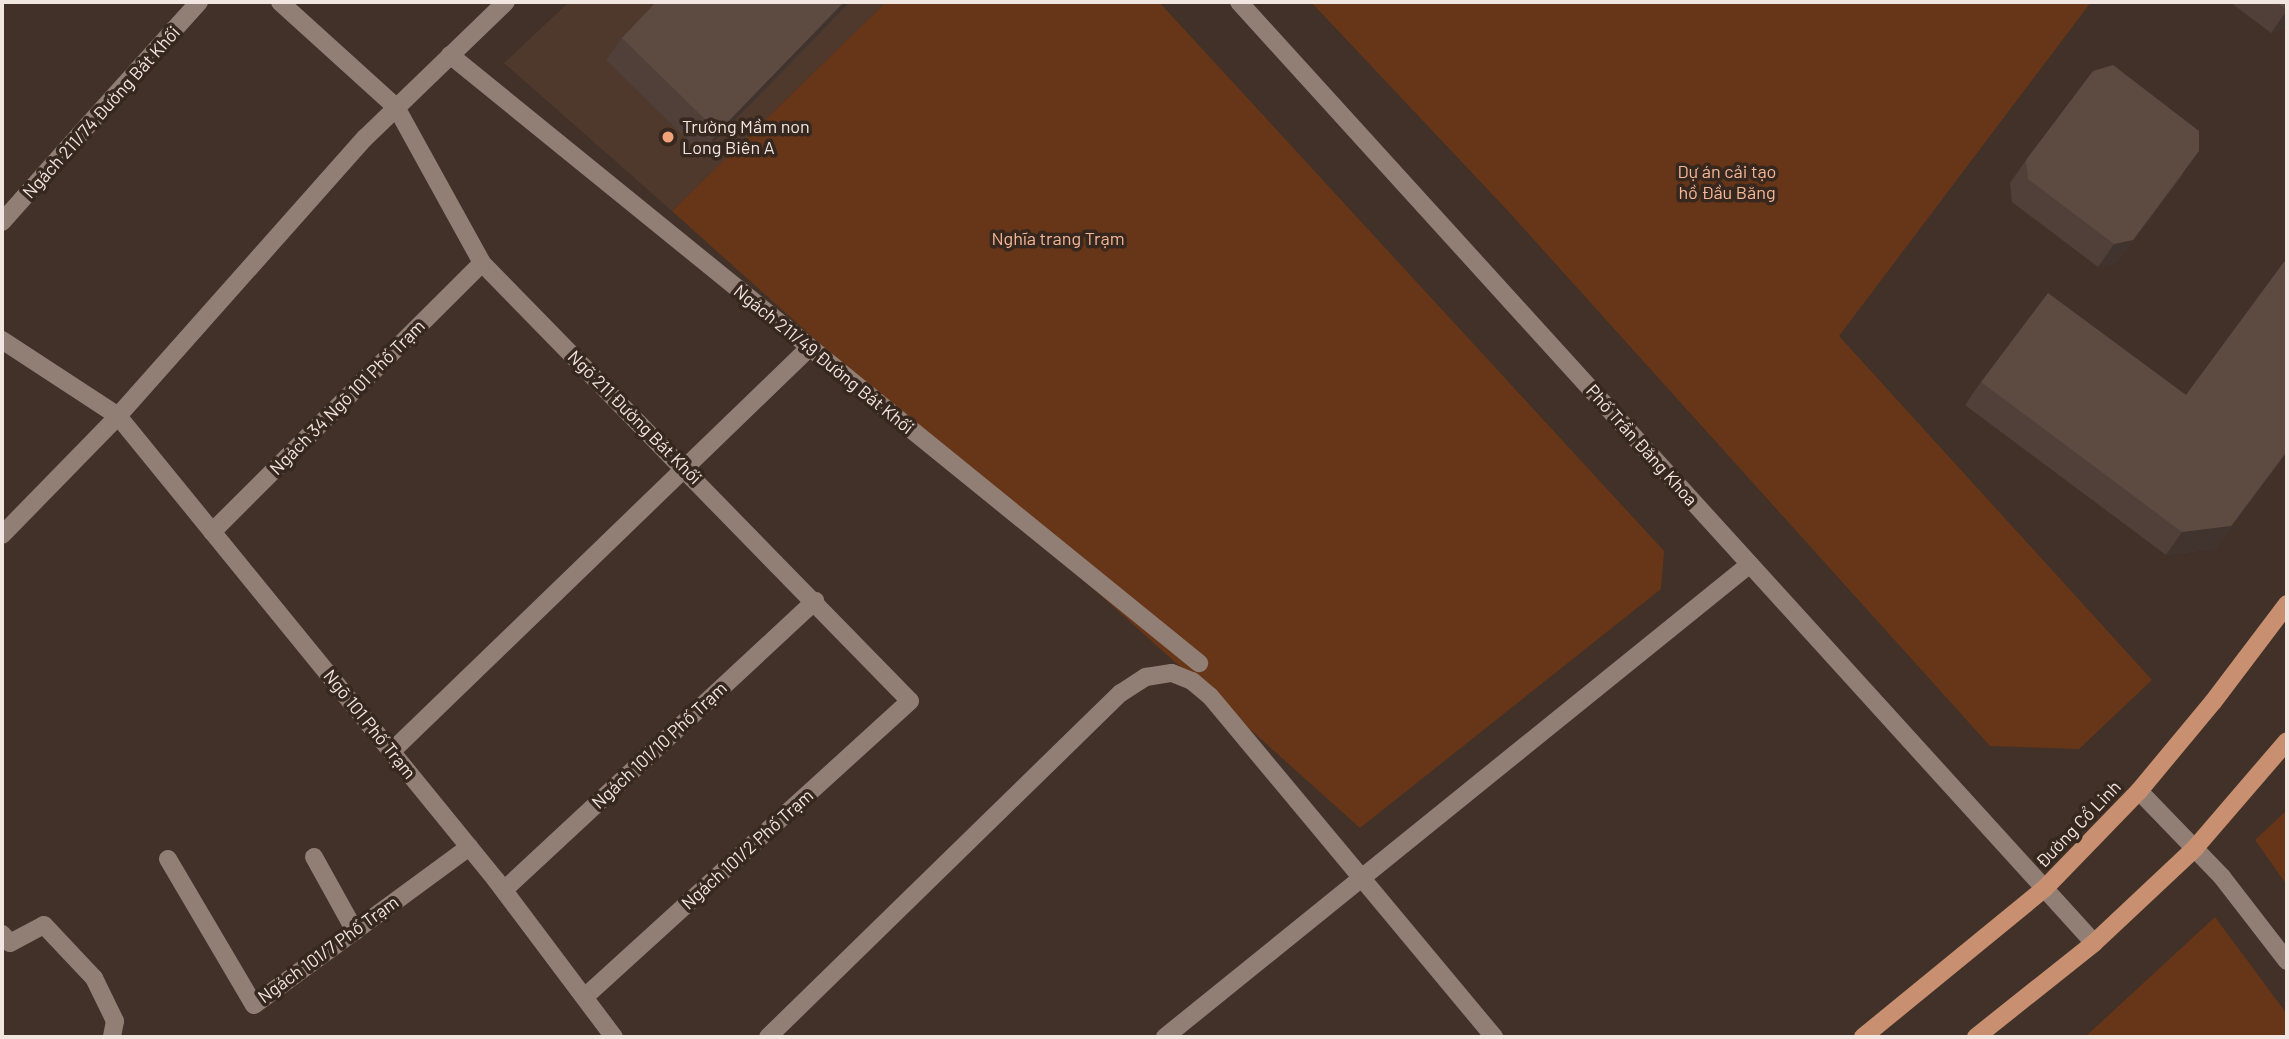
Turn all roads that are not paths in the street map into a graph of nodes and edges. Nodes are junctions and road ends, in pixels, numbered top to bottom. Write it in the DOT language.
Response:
graph roads {
  1 [pos="199,2"];
  2 [pos="281,2"];
  3 [pos="506,2"];
  4 [pos="1239,2"];
  5 [pos="450,55"];
  6 [pos="396,107"];
  7 [pos="2,222"];
  8 [pos="482,263"];
  9 [pos="2,340"];
  10 [pos="810,347"];
  11 [pos="118,416"];
  12 [pos="687,470"];
  13 [pos="212,532"];
  14 [pos="2,535"];
  15 [pos="1750,564"];
  16 [pos="815,601"];
  17 [pos="2287,604"];
  18 [pos="1199,663"];
  19 [pos="910,701"];
  20 [pos="2287,741"];
  21 [pos="392,751"];
  22 [pos="2138,791"];
  23 [pos="469,847"];
  24 [pos="2195,848"];
  25 [pos="314,856"];
  26 [pos="168,859"];
  27 [pos="1362,878"];
  28 [pos="2045,888"];
  29 [pos="504,890"];
  30 [pos="355,931"];
  31 [pos="4,942"];
  32 [pos="2094,943"];
  33 [pos="2287,961"];
  34 [pos="585,998"];
  35 [pos="112,1037"];
  36 [pos="614,1037"];
  37 [pos="768,1037"];
  38 [pos="1165,1037"];
  39 [pos="1494,1037"];
  40 [pos="1863,1037"];
  41 [pos="1976,1037"];
  1 -- 7 [label="street, Ngách 211/74 Đường Bát Khối"];
  2 -- 6 [label="street, Ngõ 211 Đường Bát Khối"];
  3 -- 5 [label="street"];
  4 -- 15 [label="street, Phố Trần Đăng Khoa"];
  5 -- 6 [label="street"];
  5 -- 10 [label="street, Ngách 211/49 Đường Bát Khối"];
  6 -- 8 [label="street, Ngõ 211 Đường Bát Khối"];
  6 -- 11 [label="street"];
  8 -- 12 [label="street, Ngõ 211 Đường Bát Khối"];
  8 -- 13 [label="street, Ngách 34 Ngõ 101 Phố Trạm"];
  9 -- 11 [label="street, Ngõ 101 Phố Trạm"];
  10 -- 12 [label="street"];
  10 -- 18 [label="street, Ngách 211/49 Đường Bát Khối"];
  11 -- 13 [label="street, Ngõ 101 Phố Trạm"];
  11 -- 14 [label="street"];
  12 -- 16 [label="street, Ngõ 211 Đường Bát Khối"];
  12 -- 21 [label="street"];
  13 -- 21 [label="street, Ngõ 101 Phố Trạm"];
  15 -- 27 [label="street"];
  15 -- 28 [label="street, Phố Trần Đăng Khoa"];
  16 -- 19 [label="street, Ngõ 211 Đường Bát Khối"];
  16 -- 29 [label="street, Ngách 101/10 Phố Trạm"];
  17 -- 22 [label="main road, Đường Cổ Linh"];
  19 -- 34 [label="street, Ngách 101/2 Phố Trạm"];
  20 -- 24 [label="main road"];
  21 -- 23 [label="street, Ngõ 101 Phố Trạm"];
  22 -- 24 [label="street"];
  22 -- 28 [label="main road, Đường Cổ Linh"];
  23 -- 29 [label="street, Ngõ 101 Phố Trạm"];
  23 -- 30 [label="street, Ngách 101/7 Phố Trạm"];
  24 -- 32 [label="main road"];
  24 -- 33 [label="street"];
  25 -- 30 [label="street"];
  26 -- 30 [label="street, Ngách 101/7 Phố Trạm"];
  27 -- 37 [label="street"];
  27 -- 38 [label="street"];
  27 -- 39 [label="street"];
  28 -- 32 [label="street, Phố Trần Đăng Khoa"];
  28 -- 40 [label="main road, Đường Cổ Linh"];
  29 -- 34 [label="street, Ngõ 101 Phố Trạm"];
  31 -- 35 [label="street"];
  32 -- 41 [label="main road"];
  34 -- 36 [label="street, Ngõ 101 Phố Trạm"];
}
